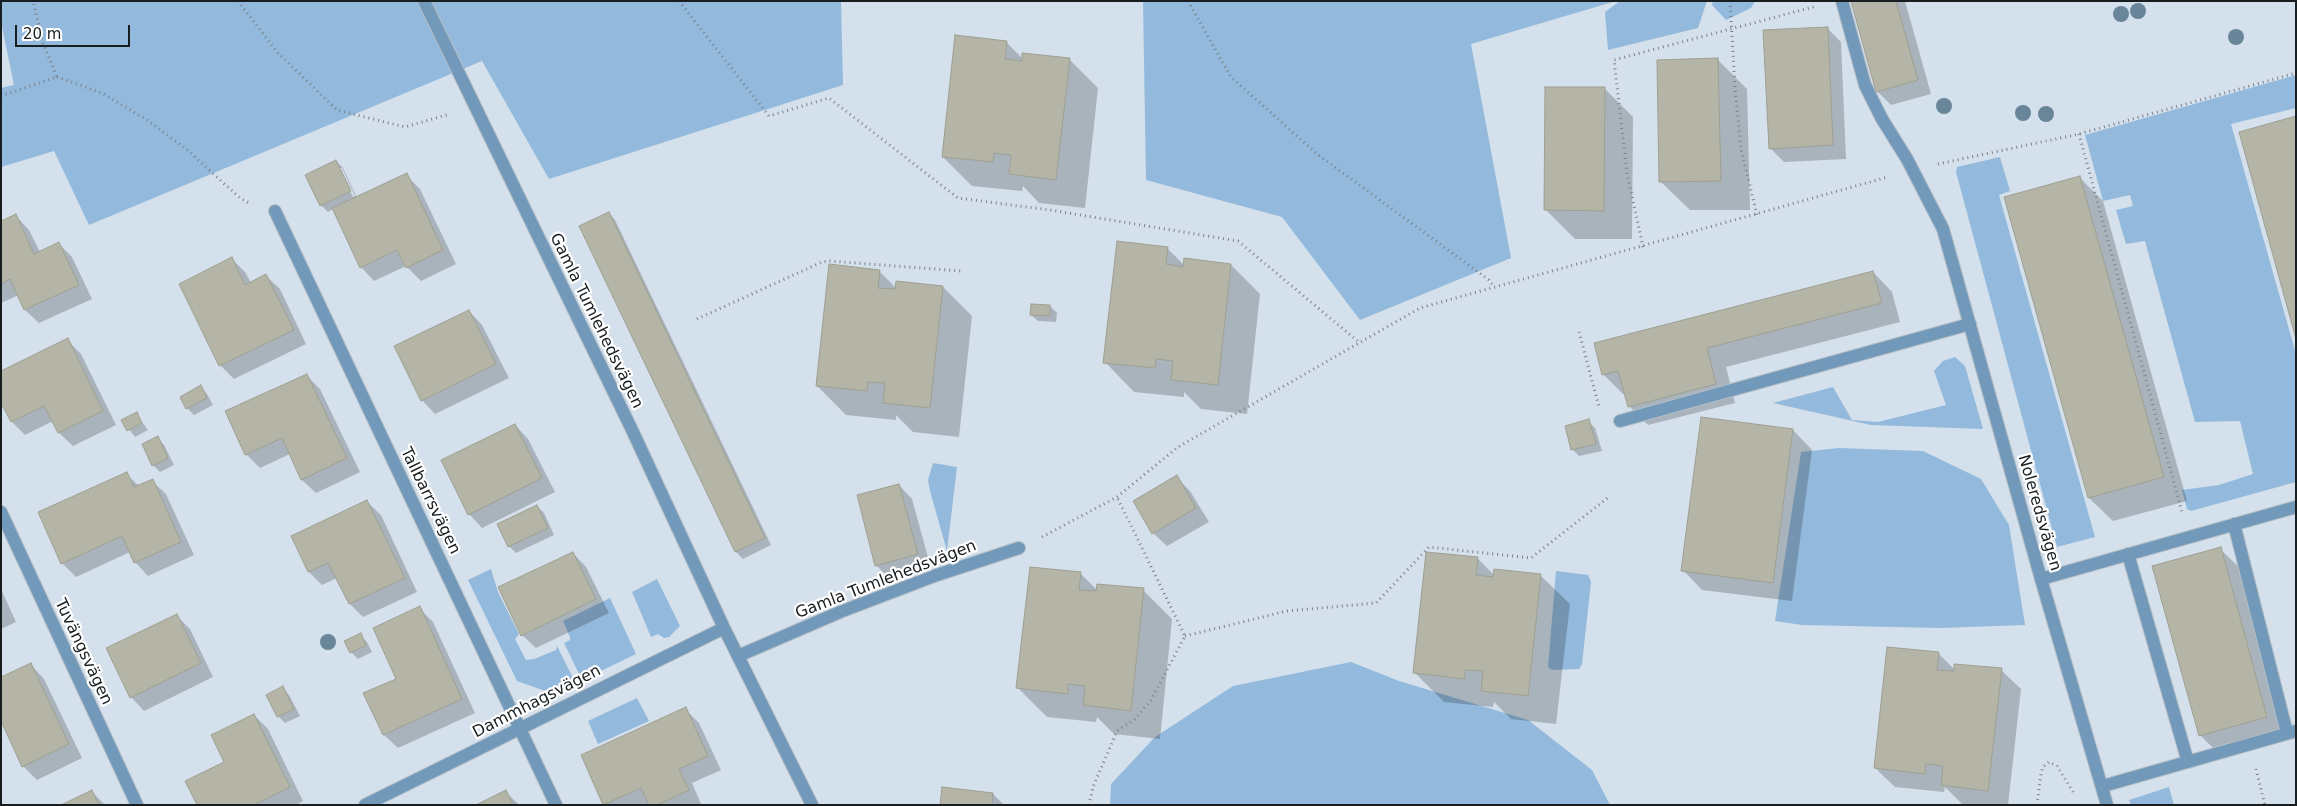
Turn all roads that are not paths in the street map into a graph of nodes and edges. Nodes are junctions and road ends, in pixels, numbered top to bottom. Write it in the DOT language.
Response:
graph roads {
  1 [pos="424,1"];
  2 [pos="1842,1"];
  3 [pos="275,211"];
  4 [pos="1970,324"];
  5 [pos="1620,421"];
  6 [pos="2296,507"];
  7 [pos="1,512"];
  8 [pos="2234,524"];
  9 [pos="1019,548"];
  10 [pos="2128,554"];
  11 [pos="2040,579"];
  12 [pos="724,628"];
  13 [pos="738,656"];
  14 [pos="521,729"];
  15 [pos="2291,732"];
  16 [pos="2188,762"];
  17 [pos="2102,786"];
  18 [pos="137,805"];
  19 [pos="365,805"];
  20 [pos="556,805"];
  21 [pos="812,805"];
  22 [pos="2107,805"];
  1 -- 12 [label="street, Gamla Tumlehedsvägen"];
  2 -- 4 [label="street, Noleredsvägen"];
  3 -- 14 [label="street, Tallbarrsvägen"];
  4 -- 5 [label="street"];
  4 -- 11 [label="street, Noleredsvägen"];
  6 -- 8 [label="street"];
  7 -- 18 [label="street, Tuvängsvägen"];
  8 -- 10 [label="street"];
  8 -- 15 [label="street"];
  9 -- 13 [label="street, Gamla Tumlehedsvägen"];
  10 -- 11 [label="street"];
  10 -- 16 [label="street"];
  11 -- 17 [label="street, Noleredsvägen"];
  12 -- 13 [label="street, Gamla Tumlehedsvägen"];
  12 -- 14 [label="street, Dammhagsvägen"];
  13 -- 21 [label="street, Gamla Tumlehedsvägen"];
  14 -- 19 [label="street, Dammhagsvägen"];
  14 -- 20 [label="street, Tallbarrsvägen"];
  15 -- 16 [label="street"];
  16 -- 17 [label="street"];
  17 -- 22 [label="street, Noleredsvägen"];
}
